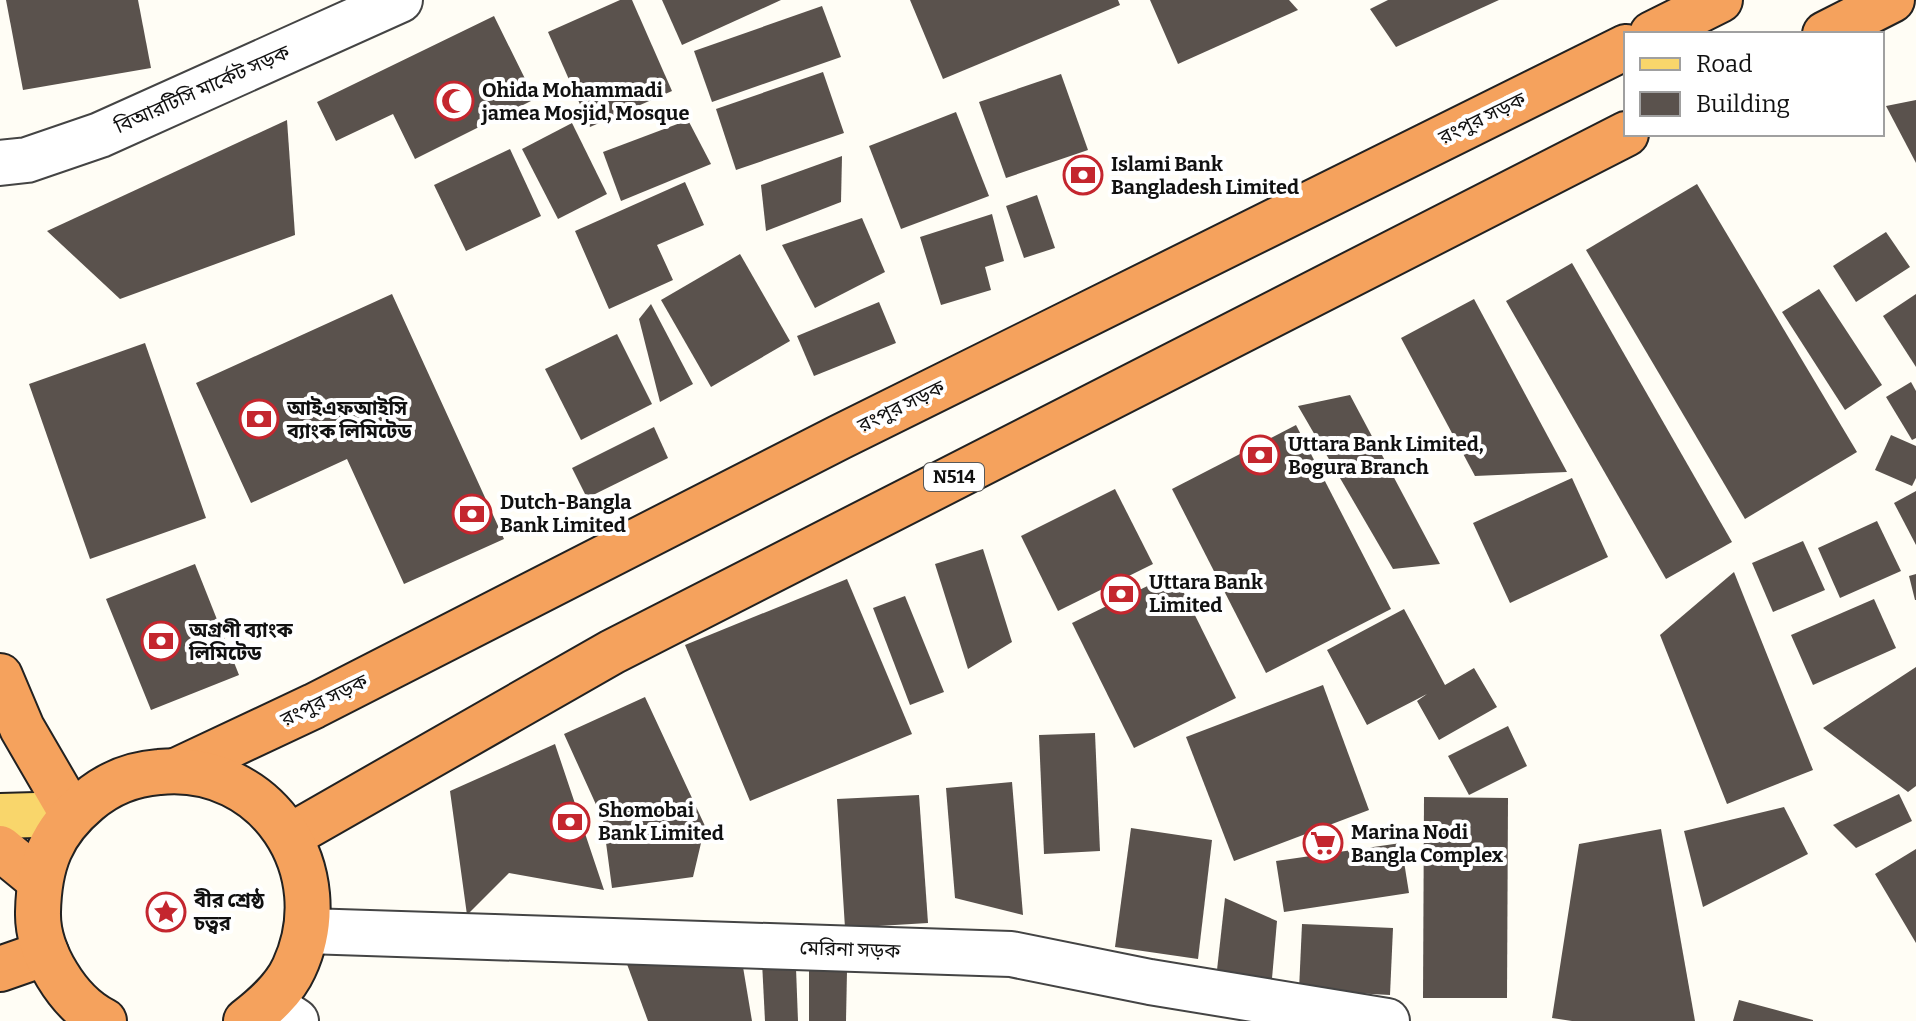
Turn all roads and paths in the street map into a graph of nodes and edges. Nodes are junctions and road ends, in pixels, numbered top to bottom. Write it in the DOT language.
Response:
graph roads {
  1 [pos="400,0"];
  2 [pos="1720,0"];
  3 [pos="1892,0"];
  4 [pos="1656,32"];
  5 [pos="1829,32"];
  6 [pos="1624,48"];
  7 [pos="1624,135"];
  8 [pos="0,163"];
  9 [pos="0,676"];
  10 [pos="178,770"];
  11 [pos="72,814"];
  12 [pos="0,816"];
  13 [pos="290,836"];
  14 [pos="0,848"];
  15 [pos="20,886"];
  16 [pos="307,931"];
  17 [pos="46,953"];
  18 [pos="0,969"];
  19 [pos="270,1015"];
  20 [pos="104,1021"];
  21 [pos="1387,1021"];
  1 -- 8 [label="street, বিআরটিসি মার্কেট সড়ক"];
  2 -- 4 [label="highway"];
  3 -- 5 [label="highway"];
  6 -- 10 [label="highway, রংপুর সড়ক"];
  7 -- 13 [label="highway, N514"];
  9 -- 11 [label="highway"];
  10 -- 11 [label="highway"];
  10 -- 13 [label="highway"];
  11 -- 12 [label="main road"];
  11 -- 15 [label="highway"];
  13 -- 16 [label="highway"];
  14 -- 15 [label="highway"];
  15 -- 17 [label="highway"];
  16 -- 19 [label="highway"];
  16 -- 21 [label="street, মেরিনা সড়ক"];
  17 -- 18 [label="highway"];
  17 -- 20 [label="highway"];
}
